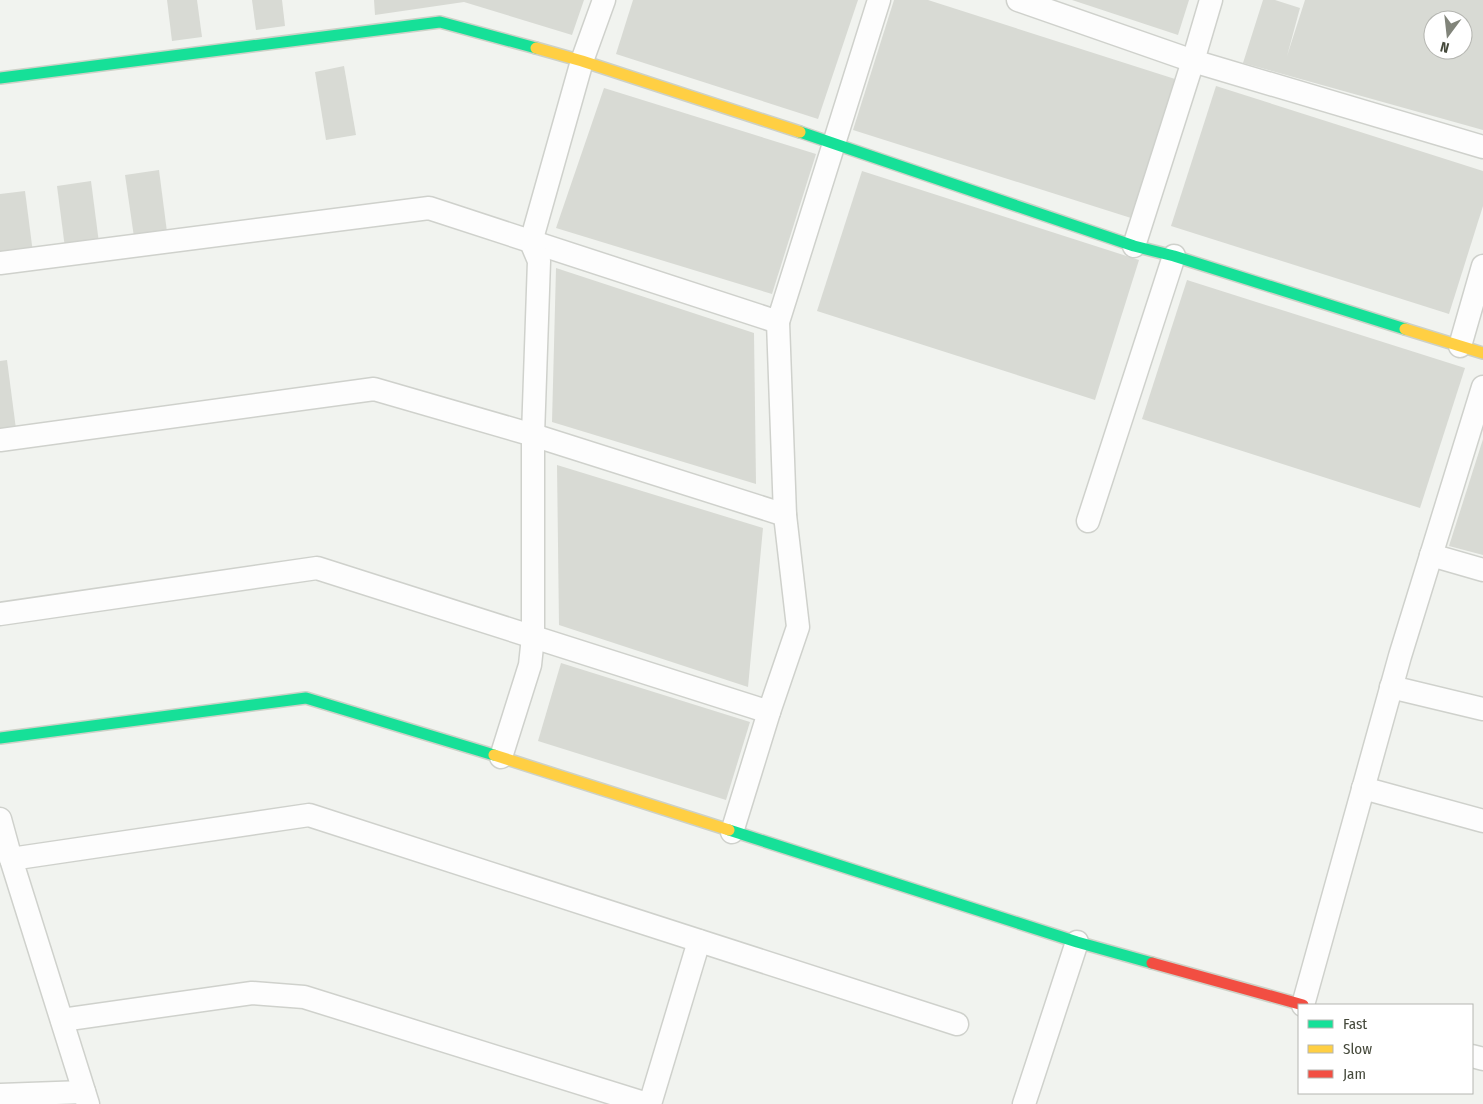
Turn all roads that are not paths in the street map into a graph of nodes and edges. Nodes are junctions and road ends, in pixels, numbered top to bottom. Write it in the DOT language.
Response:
graph roads {
  1 [pos="604,0"];
  2 [pos="879,0"];
  3 [pos="1018,0"];
  4 [pos="1211,0"];
  5 [pos="582,61"];
  6 [pos="1193,61"];
  7 [pos="0,78"];
  8 [pos="835,143"];
  9 [pos="1483,147"];
  10 [pos="531,242"];
  11 [pos="1134,246"];
  12 [pos="1174,256"];
  13 [pos="0,262"];
  14 [pos="1483,266"];
  15 [pos="778,322"];
  16 [pos="1460,346"];
  17 [pos="1483,353"];
  18 [pos="1483,387"];
  19 [pos="533,435"];
  20 [pos="0,440"];
  21 [pos="784,515"];
  22 [pos="1088,521"];
  23 [pos="1431,555"];
  24 [pos="1483,570"];
  25 [pos="0,614"];
  26 [pos="533,637"];
  27 [pos="1391,688"];
  28 [pos="1483,709"];
  29 [pos="769,712"];
  30 [pos="0,738"];
  31 [pos="501,756"];
  32 [pos="1363,788"];
  33 [pos="0,819"];
  34 [pos="1483,821"];
  35 [pos="732,832"];
  36 [pos="11,859"];
  37 [pos="699,941"];
  38 [pos="1077,942"];
  39 [pos="1299,1004"];
  40 [pos="1303,1004"];
  41 [pos="62,1020"];
  42 [pos="957,1024"];
  43 [pos="0,1095"];
  44 [pos="86,1098"];
  45 [pos="648,1104"];
  46 [pos="1024,1104"];
  1 -- 5 [label="street"];
  2 -- 8 [label="street"];
  3 -- 6 [label="street"];
  4 -- 6 [label="street"];
  5 -- 7 [label="street"];
  5 -- 8 [label="street"];
  5 -- 10 [label="street"];
  6 -- 9 [label="street"];
  6 -- 11 [label="street"];
  8 -- 11 [label="street"];
  8 -- 15 [label="street"];
  10 -- 13 [label="street"];
  10 -- 15 [label="street"];
  10 -- 19 [label="street"];
  11 -- 12 [label="street"];
  12 -- 16 [label="street"];
  12 -- 22 [label="street"];
  14 -- 16 [label="street"];
  15 -- 21 [label="street"];
  16 -- 17 [label="street"];
  18 -- 23 [label="street"];
  19 -- 20 [label="street"];
  19 -- 21 [label="street"];
  19 -- 26 [label="street"];
  21 -- 29 [label="street"];
  23 -- 24 [label="street"];
  23 -- 27 [label="street"];
  25 -- 26 [label="street"];
  26 -- 29 [label="street"];
  26 -- 31 [label="street"];
  27 -- 28 [label="street"];
  27 -- 32 [label="street"];
  29 -- 35 [label="street"];
  30 -- 31 [label="street"];
  31 -- 35 [label="street"];
  32 -- 34 [label="street"];
  32 -- 40 [label="street"];
  33 -- 36 [label="street"];
  35 -- 38 [label="street"];
  36 -- 37 [label="street"];
  36 -- 41 [label="street"];
  37 -- 42 [label="street"];
  37 -- 45 [label="street"];
  38 -- 39 [label="street"];
  38 -- 46 [label="street"];
  41 -- 44 [label="street"];
  41 -- 45 [label="street"];
  43 -- 44 [label="street"];
}
